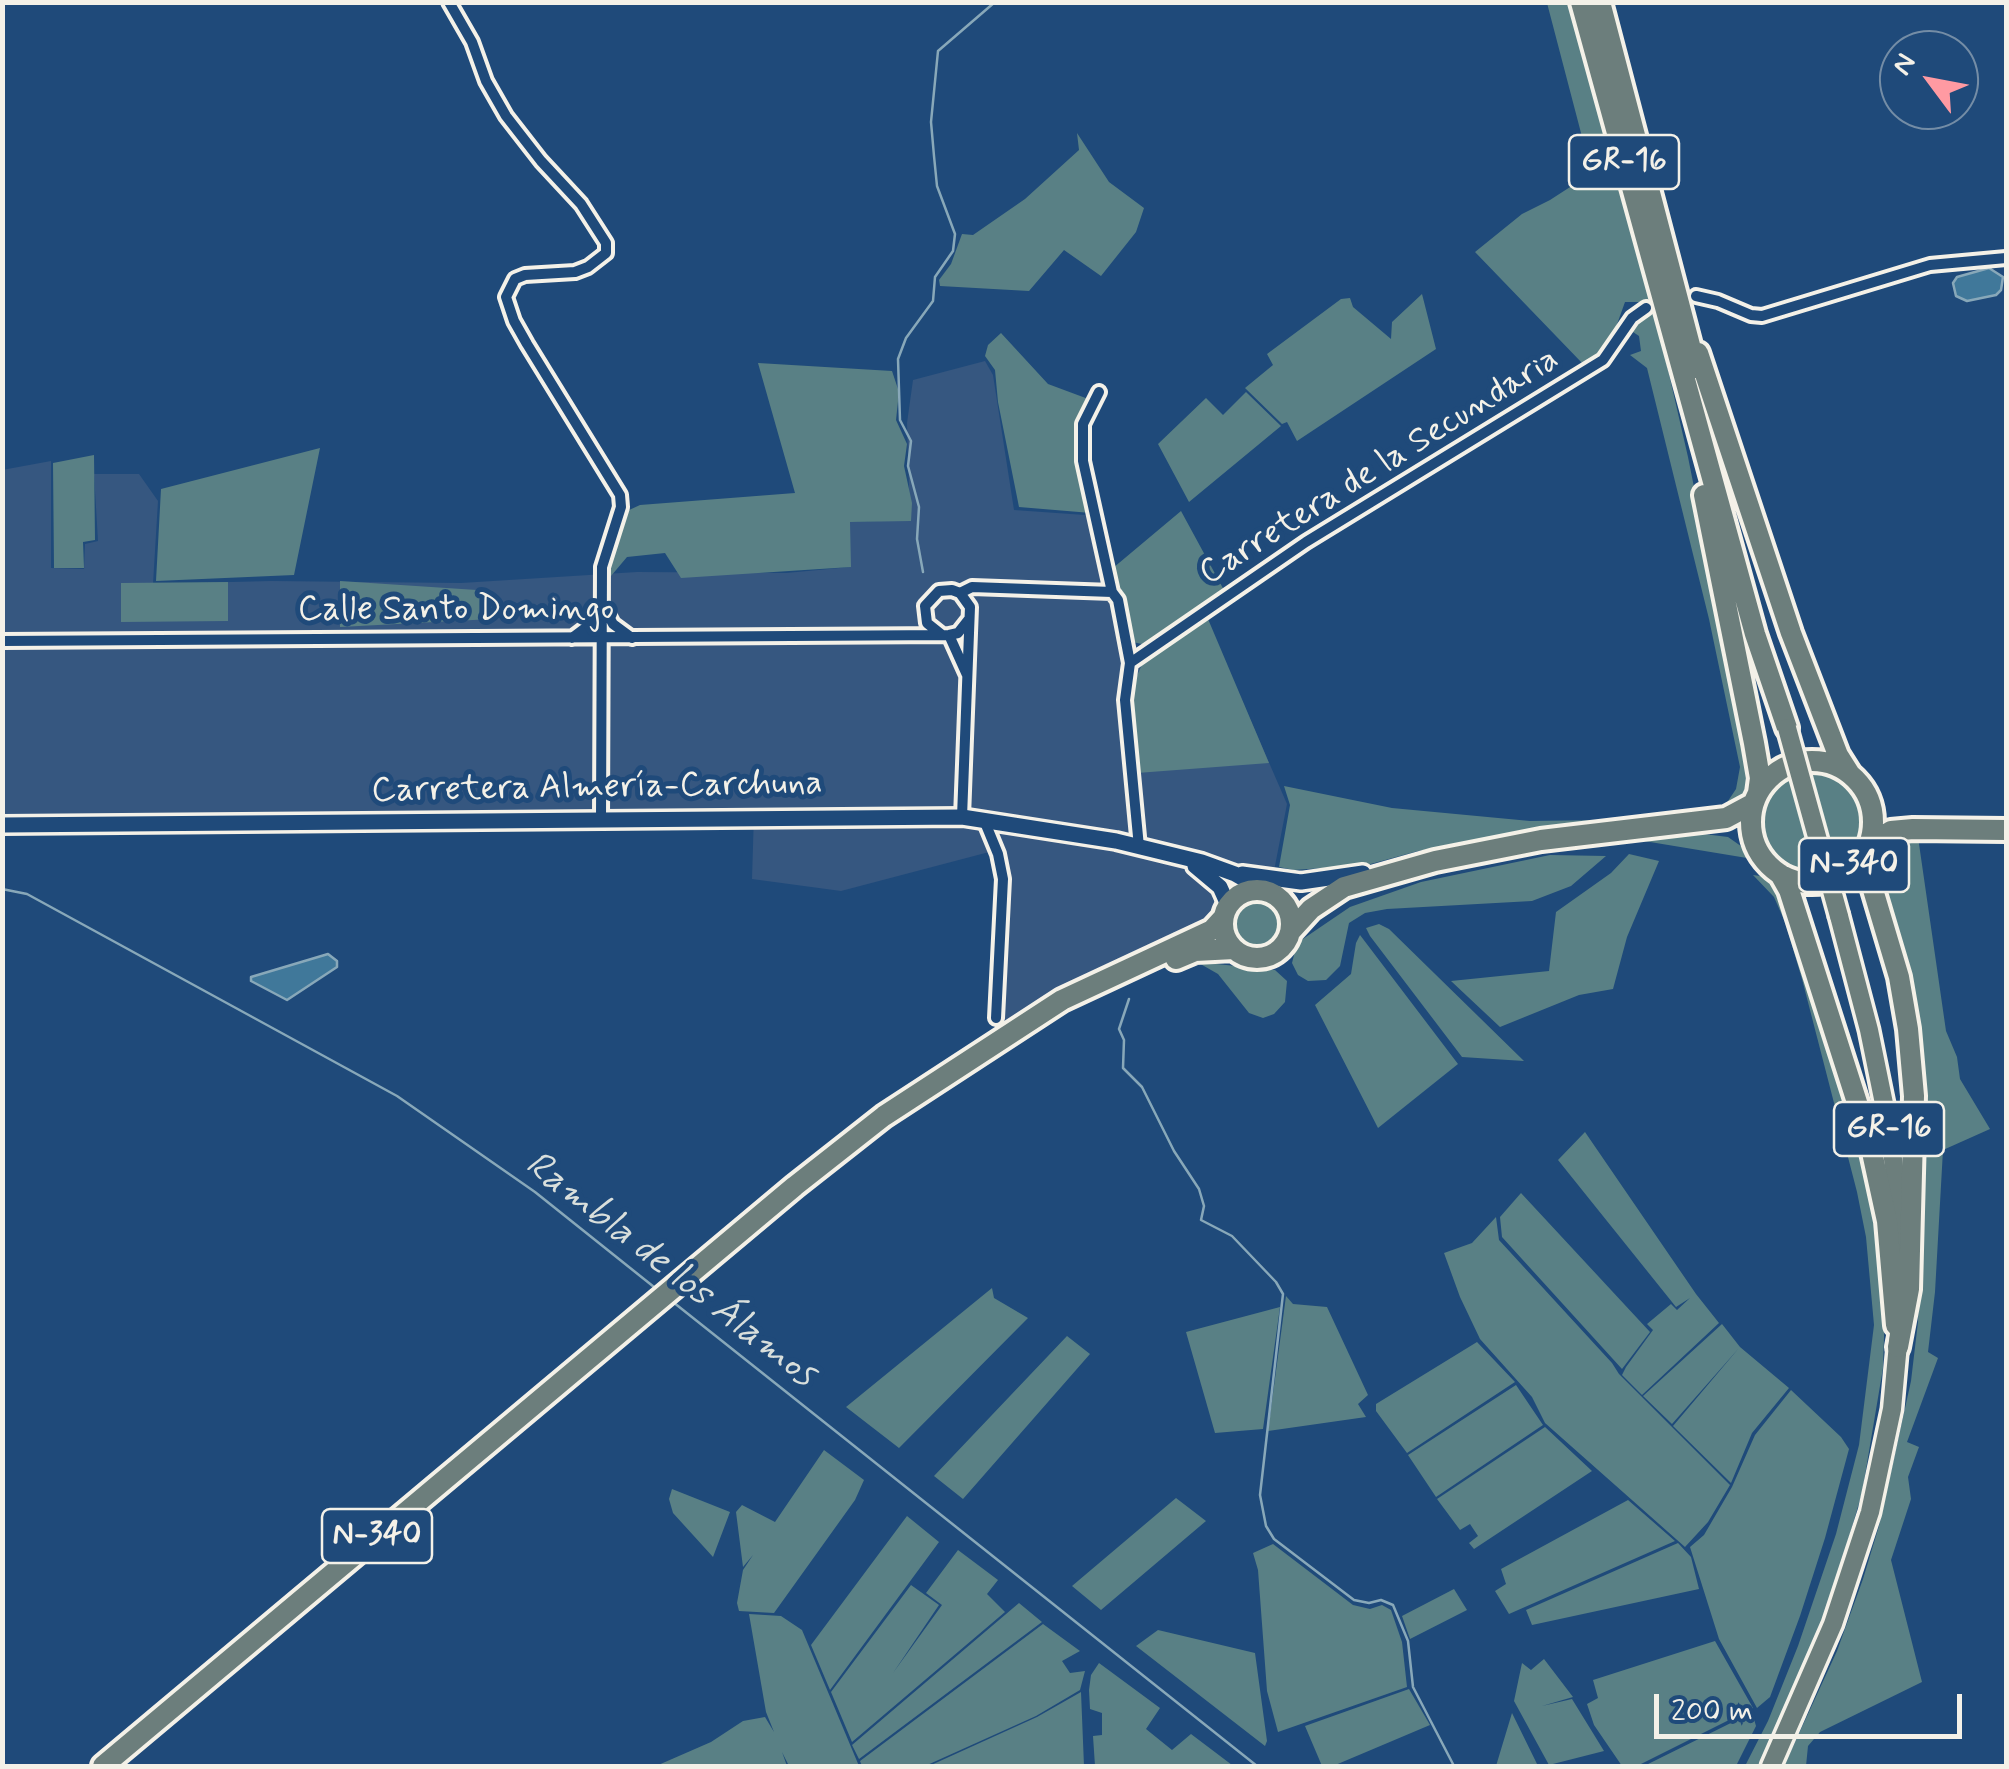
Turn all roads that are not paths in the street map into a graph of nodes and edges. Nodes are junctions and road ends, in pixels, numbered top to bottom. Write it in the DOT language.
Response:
graph roads {
  1 [pos="449,2"];
  2 [pos="1580,2"];
  3 [pos="1600,2"];
  4 [pos="2006,258"];
  5 [pos="1696,296"];
  6 [pos="1646,308"];
  7 [pos="1677,326"];
  8 [pos="1099,392"];
  9 [pos="1112,592"];
  10 [pos="960,594"];
  11 [pos="604,607"];
  12 [pos="970,619"];
  13 [pos="927,623"];
  14 [pos="910,634"];
  15 [pos="946,635"];
  16 [pos="603,638"];
  17 [pos="632,638"];
  18 [pos="571,639"];
  19 [pos="2,642"];
  20 [pos="1130,663"];
  21 [pos="603,667"];
  22 [pos="968,676"];
  23 [pos="1787,728"];
  24 [pos="1850,774"];
  25 [pos="1756,798"];
  26 [pos="1870,802"];
  27 [pos="962,818"];
  28 [pos="602,819"];
  29 [pos="984,820"];
  30 [pos="2,825"];
  31 [pos="1676,826"];
  32 [pos="1936,826"];
  33 [pos="2006,830"];
  34 [pos="1756,846"];
  35 [pos="1139,847"];
  36 [pos="1866,850"];
  37 [pos="1188,861"];
  38 [pos="1435,861"];
  39 [pos="1235,874"];
  40 [pos="1780,874"];
  41 [pos="1344,887"];
  42 [pos="1271,894"];
  43 [pos="1226,912"];
  44 [pos="1290,932"];
  45 [pos="1234,949"];
  46 [pos="996,1018"];
  47 [pos="1019,1028"];
  48 [pos="1898,1347"];
  49 [pos="102,1766"];
  50 [pos="1772,1766"];
  1 -- 11 [label="street"];
  2 -- 7 [label="highway, GR-16"];
  3 -- 7 [label="highway, GR-16"];
  4 -- 5 [label="street"];
  6 -- 20 [label="street, Carretera de la Secundaria"];
  7 -- 23 [label="highway, GR-16"];
  7 -- 24 [label="highway"];
  7 -- 25 [label="highway"];
  8 -- 9 [label="street"];
  9 -- 10 [label="street"];
  9 -- 20 [label="street"];
  10 -- 12 [label="street"];
  10 -- 13 [label="street"];
  11 -- 16 [label="street"];
  11 -- 17 [label="street"];
  11 -- 18 [label="street"];
  12 -- 15 [label="street"];
  12 -- 22 [label="street"];
  13 -- 14 [label="street"];
  13 -- 15 [label="street"];
  14 -- 15 [label="street, Calle Santo Domingo"];
  14 -- 17 [label="street, Calle Santo Domingo"];
  15 -- 22 [label="street"];
  16 -- 17 [label="street, Calle Santo Domingo"];
  16 -- 18 [label="street, Calle Santo Domingo"];
  16 -- 21 [label="street"];
  17 -- 21 [label="street"];
  18 -- 19 [label="street, Calle Santo Domingo"];
  18 -- 21 [label="street"];
  20 -- 35 [label="street"];
  21 -- 28 [label="street"];
  22 -- 27 [label="street"];
  23 -- 48 [label="main road, GR-16, bridge"];
  24 -- 25 [label="highway, N-340"];
  24 -- 26 [label="highway, N-340"];
  25 -- 31 [label="highway, N-340"];
  25 -- 34 [label="highway, N-340"];
  26 -- 32 [label="highway, N-340"];
  26 -- 36 [label="highway, N-340"];
  27 -- 28 [label="main road, Carretera Almería-Carchuna"];
  27 -- 29 [label="main road, Carretera Almería-Carchuna"];
  28 -- 30 [label="main road, Carretera Almería-Carchuna"];
  29 -- 35 [label="main road, Carretera Almería-Carchuna"];
  29 -- 46 [label="street"];
  31 -- 34 [label="highway, N-340"];
  31 -- 38 [label="highway, N-340"];
  32 -- 33 [label="highway, N-340"];
  32 -- 36 [label="highway, N-340"];
  34 -- 40 [label="highway, N-340"];
  35 -- 37 [label="main road, Carretera Almería-Carchuna"];
  36 -- 40 [label="highway, N-340"];
  36 -- 48 [label="highway"];
  37 -- 39 [label="main road, Carretera Almería-Carchuna"];
  37 -- 43 [label="main road"];
  38 -- 39 [label="main road"];
  38 -- 41 [label="highway, N-340"];
  39 -- 42 [label="main road"];
  40 -- 48 [label="highway"];
  41 -- 42 [label="highway, N-340"];
  41 -- 44 [label="highway, N-340"];
  42 -- 43 [label="highway, N-340"];
  42 -- 44 [label="highway"];
  43 -- 45 [label="highway"];
  43 -- 47 [label="highway, N-340"];
  44 -- 45 [label="highway, N-340"];
  45 -- 47 [label="highway, N-340"];
  47 -- 49 [label="highway, N-340"];
  48 -- 50 [label="main road, GR-16"];
}
